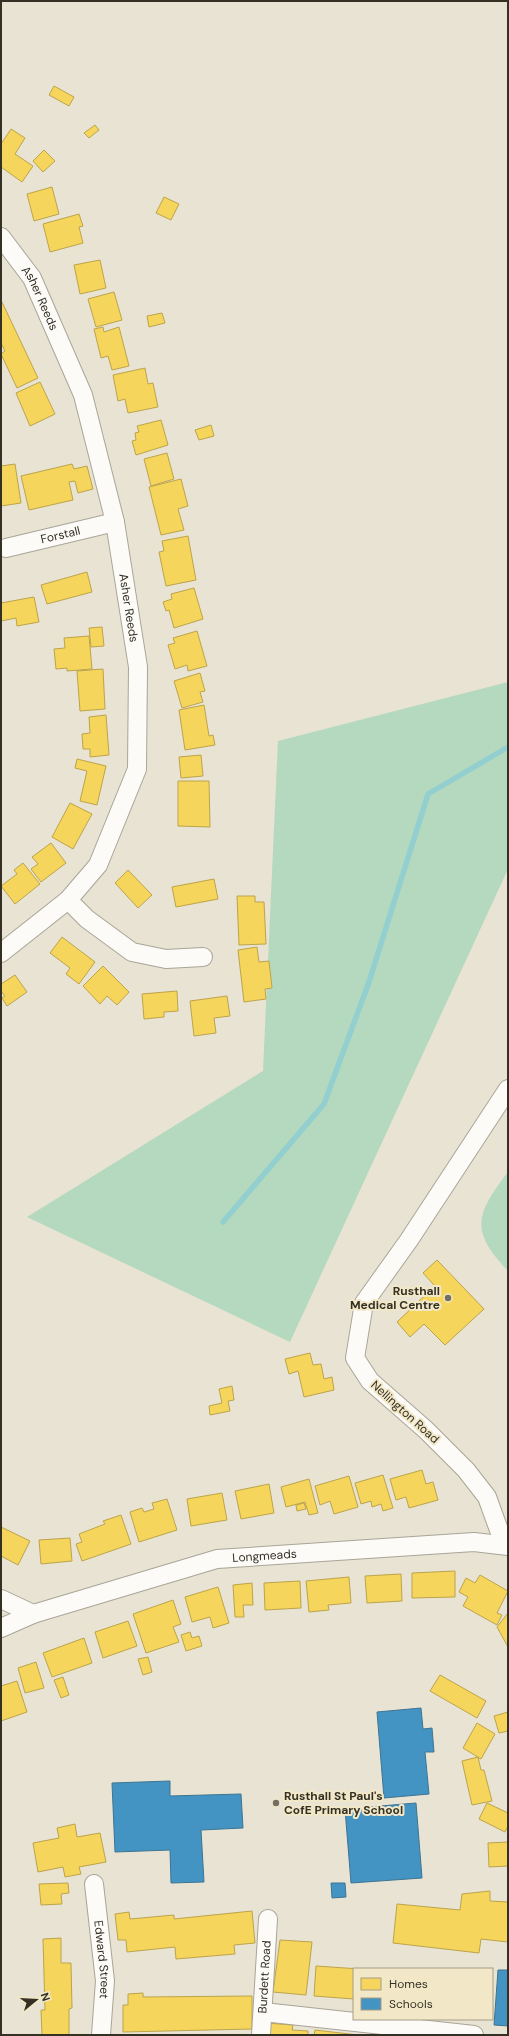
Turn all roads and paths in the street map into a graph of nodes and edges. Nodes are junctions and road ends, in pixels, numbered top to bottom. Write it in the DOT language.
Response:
graph roads {
  1 [pos="1,237"];
  2 [pos="115,522"];
  3 [pos="6,548"];
  4 [pos="68,900"];
  5 [pos="1,953"];
  6 [pos="203,956"];
  7 [pos="508,1089"];
  8 [pos="506,1545"];
  9 [pos="1,1599"];
  10 [pos="33,1614"];
  11 [pos="1,1628"];
  12 [pos="94,1884"];
  13 [pos="268,1919"];
  14 [pos="262,2012"];
  15 [pos="102,2035"];
  16 [pos="261,2035"];
  17 [pos="474,2035"];
  1 -- 2 [label="street, Asher Reeds"];
  2 -- 3 [label="street, Forstall"];
  2 -- 4 [label="street, Asher Reeds"];
  4 -- 5 [label="street, Asher Reeds"];
  4 -- 6 [label="street"];
  7 -- 8 [label="street, Nellington Road"];
  8 -- 10 [label="street, Longmeads"];
  9 -- 10 [label="street"];
  10 -- 11 [label="street, Longmeads"];
  12 -- 15 [label="street, Edward Street"];
  13 -- 14 [label="street, Burdett Road"];
  14 -- 16 [label="street, Burdett Road"];
  14 -- 17 [label="street"];
}
